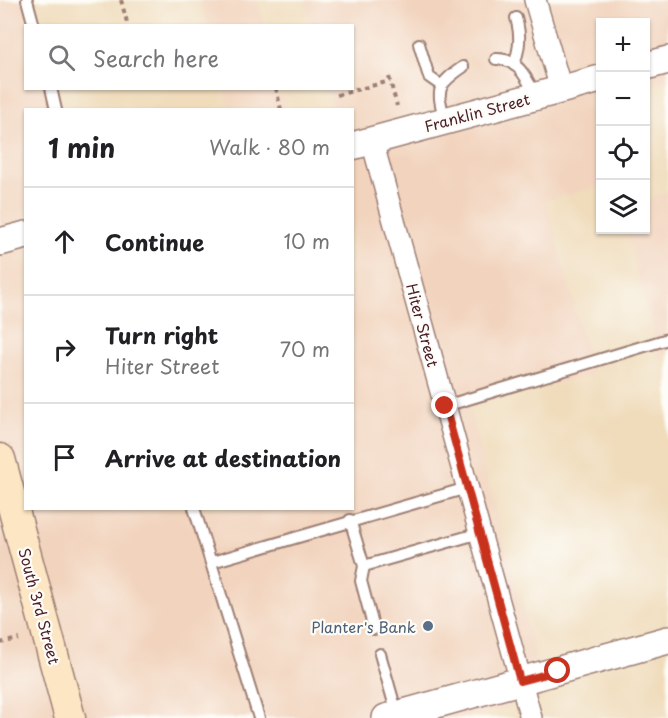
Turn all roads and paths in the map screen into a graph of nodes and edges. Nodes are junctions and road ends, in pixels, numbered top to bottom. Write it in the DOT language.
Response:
graph roads {
  1 [pos="27,0"];
  2 [pos="121,0"];
  3 [pos="535,0"];
  4 [pos="516,18"];
  5 [pos="33,24"];
  6 [pos="127,24"];
  7 [pos="419,44"];
  8 [pos="496,59"];
  9 [pos="668,60"];
  10 [pos="514,65"];
  11 [pos="650,65"];
  12 [pos="463,67"];
  13 [pos="596,80"];
  14 [pos="442,86"];
  15 [pos="354,89"];
  16 [pos="51,90"];
  17 [pos="276,90"];
  18 [pos="351,90"];
  19 [pos="548,93"];
  20 [pos="337,94"];
  21 [pos="397,106"];
  22 [pos="56,108"];
  23 [pos="281,108"];
  24 [pos="445,121"];
  25 [pos="362,144"];
  26 [pos="24,236"];
  27 [pos="0,242"];
  28 [pos="668,339"];
  29 [pos="445,406"];
  30 [pos="0,459"];
  31 [pos="467,488"];
  32 [pos="195,510"];
  33 [pos="350,520"];
  34 [pos="480,533"];
  35 [pos="212,562"];
  36 [pos="364,566"];
  37 [pos="374,629"];
  38 [pos="19,639"];
  39 [pos="668,640"];
  40 [pos="0,644"];
  41 [pos="380,654"];
  42 [pos="520,681"];
  43 [pos="392,716"];
  44 [pos="70,718"];
  45 [pos="259,718"];
  46 [pos="531,718"];
  1 -- 5 [label="lane"];
  2 -- 6 [label="path"];
  3 -- 19 [label="street"];
  4 -- 10 [label="lane"];
  7 -- 14 [label="lane"];
  8 -- 10 [label="lane"];
  9 -- 11 [label="street"];
  10 -- 19 [label="lane"];
  12 -- 14 [label="lane"];
  13 -- 19 [label="street, Franklin Street"];
  14 -- 24 [label="lane"];
  15 -- 21 [label="path"];
  16 -- 22 [label="lane"];
  17 -- 23 [label="path"];
  18 -- 20 [label="path"];
  19 -- 24 [label="street, Franklin Street"];
  24 -- 25 [label="street, Franklin Street"];
  25 -- 29 [label="street, Hiter Street"];
  26 -- 27 [label="street"];
  28 -- 29 [label="lane"];
  29 -- 31 [label="street, Hiter Street"];
  30 -- 44 [label="main road, South 3rd Street"];
  31 -- 33 [label="lane"];
  31 -- 34 [label="street, Hiter Street"];
  32 -- 35 [label="lane"];
  33 -- 35 [label="lane"];
  33 -- 36 [label="lane"];
  34 -- 36 [label="lane"];
  34 -- 42 [label="street, Hiter Street"];
  35 -- 45 [label="lane"];
  36 -- 37 [label="lane"];
  38 -- 40 [label="path"];
  39 -- 42 [label="street"];
  41 -- 43 [label="lane"];
  42 -- 43 [label="street"];
  42 -- 46 [label="street, Hiter Street"];
}
